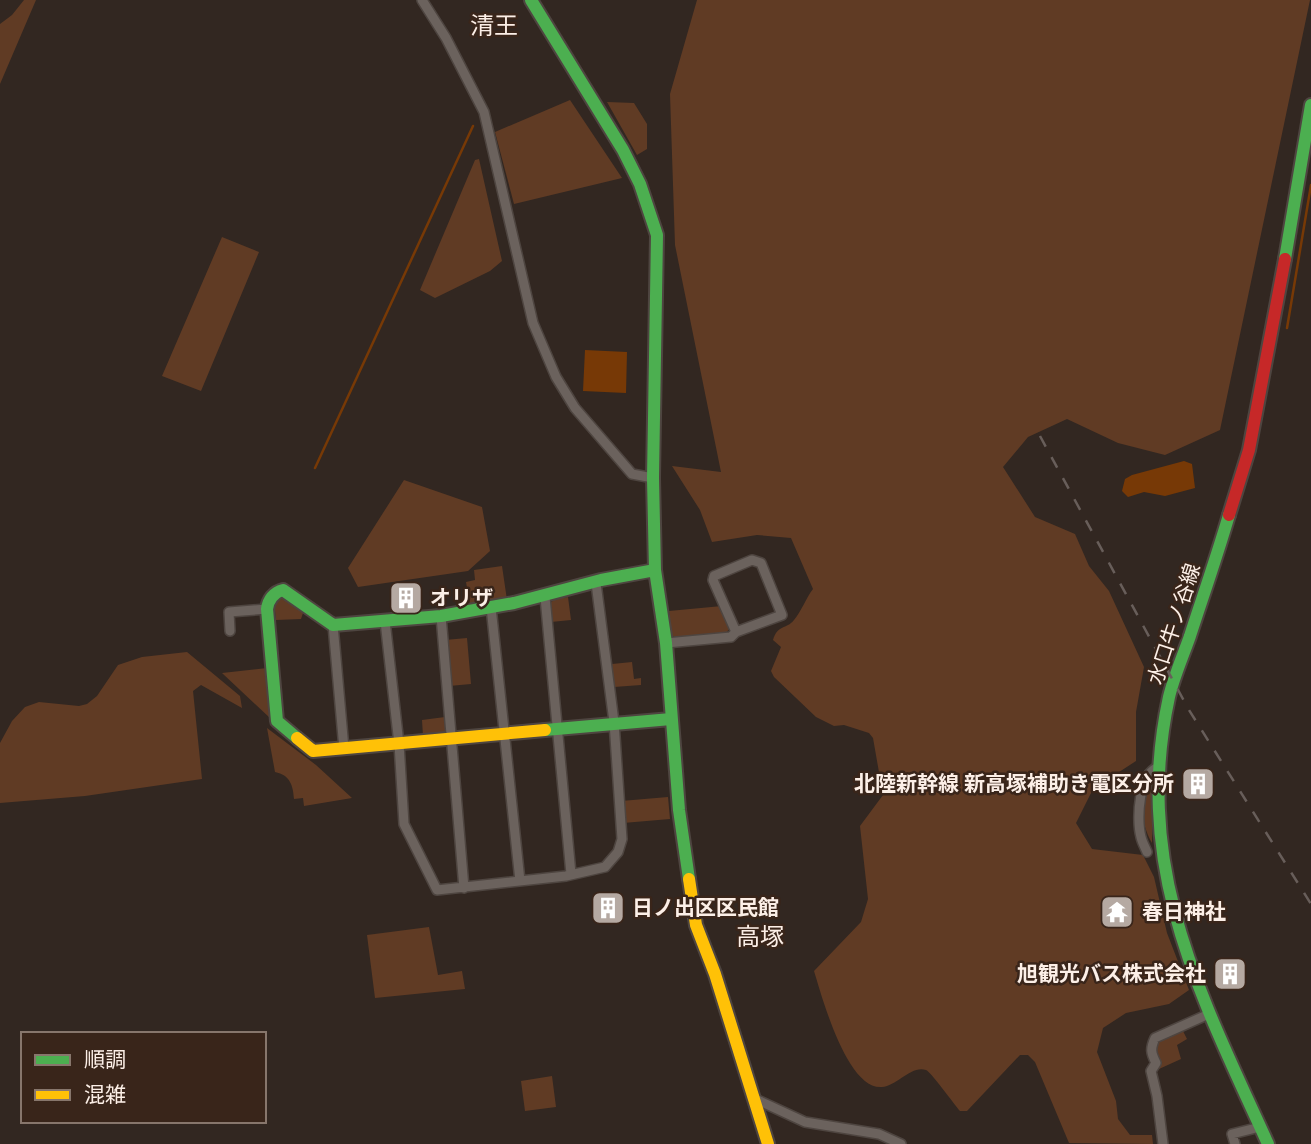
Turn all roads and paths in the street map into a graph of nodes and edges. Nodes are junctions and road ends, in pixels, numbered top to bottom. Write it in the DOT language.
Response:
graph roads {
  1 [pos="422,0"];
  2 [pos="531,0"];
  3 [pos="1311,105"];
  4 [pos="653,478"];
  5 [pos="655,570"];
  6 [pos="596,583"];
  7 [pos="545,597"];
  8 [pos="491,607"];
  9 [pos="267,609"];
  10 [pos="441,616"];
  11 [pos="385,621"];
  12 [pos="333,625"];
  13 [pos="230,631"];
  14 [pos="736,632"];
  15 [pos="666,643"];
  16 [pos="671,719"];
  17 [pos="614,722"];
  18 [pos="558,728"];
  19 [pos="504,733"];
  20 [pos="451,738"];
  21 [pos="399,744"];
  22 [pos="344,749"];
  23 [pos="1159,767"];
  24 [pos="1147,852"];
  25 [pos="571,874"];
  26 [pos="520,881"];
  27 [pos="464,888"];
  28 [pos="1209,1014"];
  29 [pos="753,1098"];
  30 [pos="1260,1126"];
  31 [pos="768,1144"];
  32 [pos="901,1144"];
  33 [pos="1163,1144"];
  34 [pos="1235,1144"];
  35 [pos="1268,1144"];
  1 -- 4 [label="street"];
  2 -- 4 [label="street"];
  3 -- 23 [label="street, 水口牛ノ谷線"];
  4 -- 5 [label="street"];
  5 -- 6 [label="street"];
  5 -- 15 [label="street"];
  6 -- 7 [label="street"];
  6 -- 17 [label="street"];
  7 -- 8 [label="street"];
  7 -- 18 [label="street"];
  8 -- 10 [label="street"];
  8 -- 19 [label="street"];
  9 -- 12 [label="street"];
  9 -- 13 [label="street"];
  9 -- 22 [label="street"];
  10 -- 11 [label="street"];
  10 -- 20 [label="street"];
  11 -- 12 [label="street"];
  11 -- 21 [label="street"];
  12 -- 22 [label="street"];
  14 -- 14 [label="street"];
  14 -- 15 [label="street"];
  15 -- 16 [label="street"];
  16 -- 17 [label="street"];
  16 -- 29 [label="street"];
  17 -- 18 [label="street"];
  17 -- 25 [label="street"];
  18 -- 19 [label="street"];
  18 -- 25 [label="street"];
  19 -- 20 [label="street"];
  19 -- 26 [label="street"];
  20 -- 21 [label="street"];
  20 -- 27 [label="street"];
  21 -- 22 [label="street"];
  21 -- 27 [label="street"];
  23 -- 24 [label="street"];
  23 -- 28 [label="street, 水口牛ノ谷線"];
  25 -- 26 [label="street"];
  26 -- 27 [label="street"];
  28 -- 30 [label="street, 水口牛ノ谷線"];
  28 -- 33 [label="street"];
  29 -- 31 [label="street"];
  29 -- 32 [label="street"];
  30 -- 34 [label="street"];
  30 -- 35 [label="street, 水口牛ノ谷線"];
}
